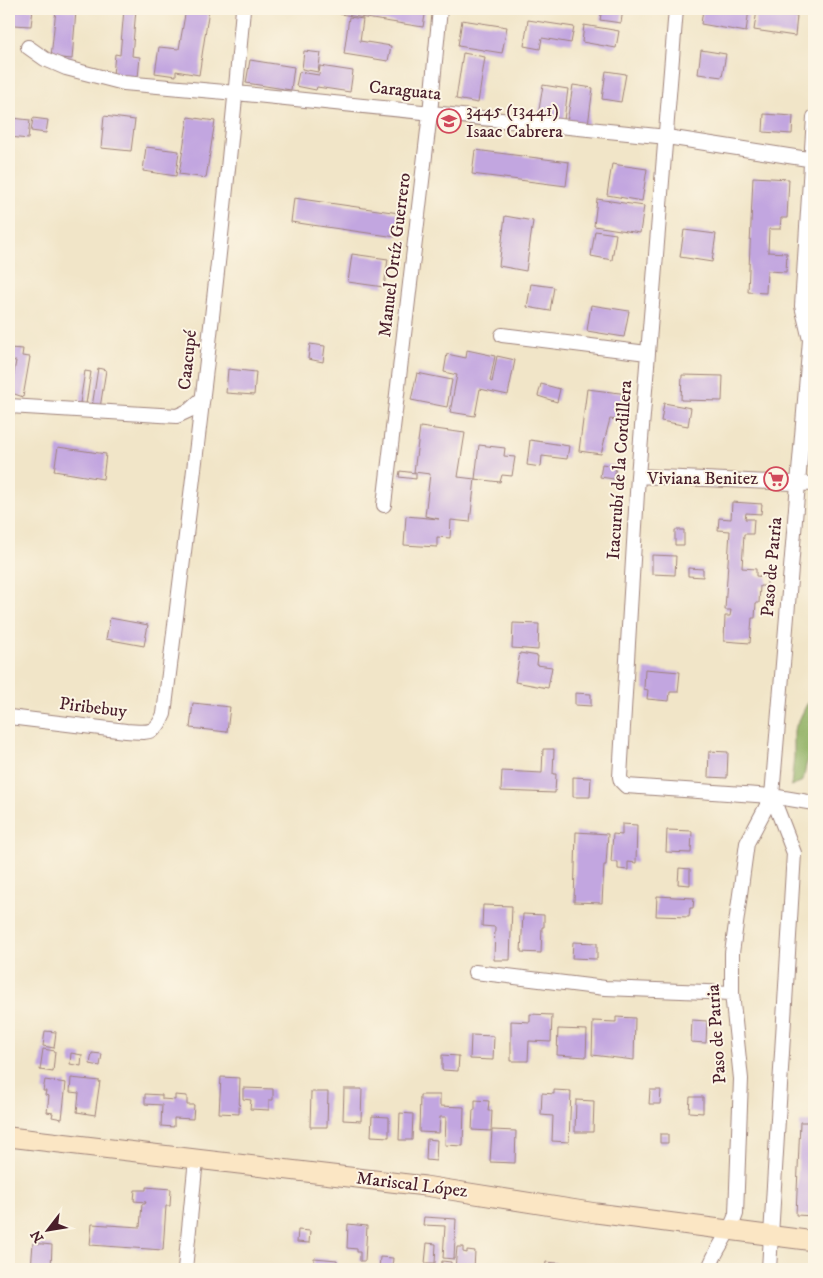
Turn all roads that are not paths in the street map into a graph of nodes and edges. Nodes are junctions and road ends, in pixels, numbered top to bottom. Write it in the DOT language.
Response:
graph roads {
  1 [pos="243,9"];
  2 [pos="440,9"];
  3 [pos="676,9"];
  4 [pos="28,47"];
  5 [pos="236,93"];
  6 [pos="430,113"];
  7 [pos="814,117"];
  8 [pos="667,137"];
  9 [pos="812,159"];
  10 [pos="502,335"];
  11 [pos="812,337"];
  12 [pos="647,353"];
  13 [pos="203,398"];
  14 [pos="9,406"];
  15 [pos="638,476"];
  16 [pos="797,483"];
  17 [pos="814,484"];
  18 [pos="384,505"];
  19 [pos="164,714"];
  20 [pos="9,717"];
  21 [pos="772,796"];
  22 [pos="814,803"];
  23 [pos="475,972"];
  24 [pos="732,994"];
  25 [pos="9,1136"];
  26 [pos="196,1159"];
  27 [pos="729,1231"];
  28 [pos="771,1236"];
  29 [pos="814,1241"];
  30 [pos="184,1269"];
  31 [pos="709,1269"];
  32 [pos="769,1269"];
  1 -- 5 [label="street, Caacupé"];
  2 -- 6 [label="street, Manuel Ortíz Guerrero"];
  3 -- 8 [label="street, Itacurubí de la Cordillera"];
  4 -- 5 [label="street, Caraguata"];
  5 -- 6 [label="street, Caraguata"];
  5 -- 13 [label="street, Caacupé"];
  6 -- 8 [label="street, Caraguata"];
  6 -- 18 [label="street, Manuel Ortíz Guerrero"];
  7 -- 9 [label="street, Paso de Patria"];
  8 -- 9 [label="street, Caraguata"];
  8 -- 12 [label="street, Itacurubí de la Cordillera"];
  9 -- 11 [label="street, Paso de Patria"];
  10 -- 12 [label="street"];
  11 -- 16 [label="street, Paso de Patria"];
  12 -- 15 [label="street, Itacurubí de la Cordillera"];
  13 -- 14 [label="street"];
  13 -- 19 [label="street, Caacupé"];
  15 -- 16 [label="street"];
  15 -- 21 [label="street, Itacurubí de la Cordillera"];
  16 -- 17 [label="street"];
  16 -- 21 [label="street, Paso de Patria"];
  19 -- 20 [label="street, Piribebuy"];
  21 -- 22 [label="street"];
  21 -- 24 [label="street, Paso de Patria"];
  21 -- 28 [label="street, Paso de Patria"];
  23 -- 24 [label="street"];
  24 -- 27 [label="street, Paso de Patria"];
  25 -- 26 [label="street, Mariscal López"];
  26 -- 27 [label="street, Mariscal López"];
  26 -- 30 [label="street"];
  27 -- 28 [label="street, Mariscal López"];
  27 -- 31 [label="street, Paso de Patria"];
  28 -- 29 [label="street, Mariscal López"];
  28 -- 32 [label="street, Paso de Patria"];
}
